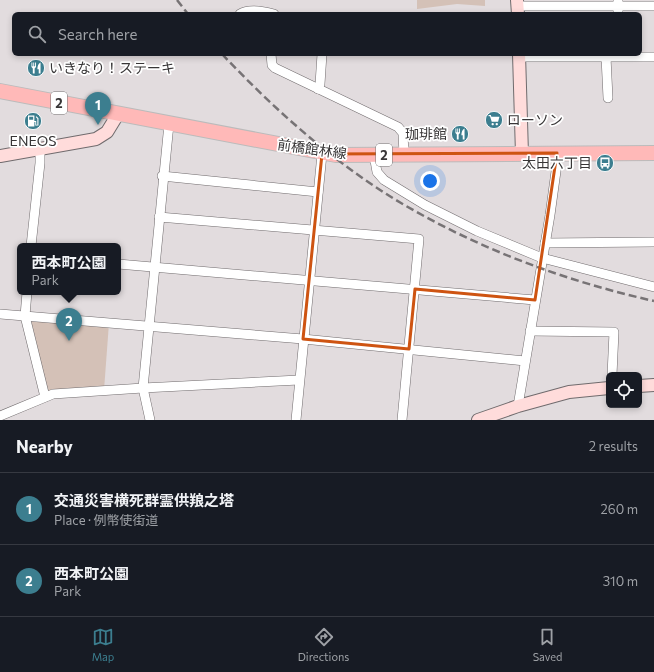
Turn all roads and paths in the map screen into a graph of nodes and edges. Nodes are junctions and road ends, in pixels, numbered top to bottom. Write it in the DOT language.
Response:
graph roads {
  1 [pos="571,6"];
  2 [pos="618,6"];
  3 [pos="654,6"];
  4 [pos="517,7"];
  5 [pos="243,12"];
  6 [pos="264,12"];
  7 [pos="272,56"];
  8 [pos="322,56"];
  9 [pos="519,56"];
  10 [pos="572,56"];
  11 [pos="620,56"];
  12 [pos="606,57"];
  13 [pos="654,58"];
  14 [pos="318,89"];
  15 [pos="0,91"];
  16 [pos="608,98"];
  17 [pos="118,114"];
  18 [pos="169,124"];
  19 [pos="40,150"];
  20 [pos="654,153"];
  21 [pos="322,154"];
  22 [pos="522,154"];
  23 [pos="557,154"];
  24 [pos="374,155"];
  25 [pos="404,155"];
  26 [pos="0,156"];
  27 [pos="162,176"];
  28 [pos="318,192"];
  29 [pos="159,217"];
  30 [pos="314,231"];
  31 [pos="654,242"];
  32 [pos="31,243"];
  33 [pos="545,243"];
  34 [pos="542,258"];
  35 [pos="121,264"];
  36 [pos="155,267"];
  37 [pos="309,280"];
  38 [pos="654,286"];
  39 [pos="415,289"];
  40 [pos="27,295"];
  41 [pos="535,300"];
  42 [pos="0,314"];
  43 [pos="25,316"];
  44 [pos="149,327"];
  45 [pos="530,331"];
  46 [pos="303,339"];
  47 [pos="409,349"];
  48 [pos="525,361"];
  49 [pos="612,372"];
  50 [pos="300,380"];
  51 [pos="654,385"];
  52 [pos="642,386"];
  53 [pos="143,388"];
  54 [pos="606,388"];
  55 [pos="45,397"];
  56 [pos="518,406"];
  57 [pos="0,416"];
  58 [pos="150,420"];
  59 [pos="296,420"];
  60 [pos="402,420"];
  61 [pos="478,420"];
  1 -- 2 [label="street"];
  1 -- 4 [label="street"];
  2 -- 3 [label="street"];
  5 -- 6 [label="street"];
  7 -- 14 [label="street"];
  8 -- 14 [label="street"];
  9 -- 22 [label="street"];
  10 -- 12 [label="street"];
  11 -- 12 [label="street"];
  11 -- 13 [label="street"];
  12 -- 16 [label="street"];
  14 -- 25 [label="street"];
  15 -- 17 [label="main road, 前橋館林線 / 2"];
  17 -- 18 [label="main road, 前橋館林線 / 2"];
  17 -- 19 [label="street"];
  18 -- 21 [label="main road, 前橋館林線 / 2"];
  18 -- 27 [label="street"];
  19 -- 26 [label="street"];
  19 -- 32 [label="street"];
  20 -- 23 [label="main road, 前橋館林線 / 2"];
  21 -- 24 [label="main road, 前橋館林線 / 2"];
  21 -- 28 [label="street"];
  22 -- 23 [label="main road, 前橋館林線 / 2"];
  22 -- 25 [label="main road, 前橋館林線 / 2"];
  23 -- 33 [label="street"];
  24 -- 25 [label="main road, 前橋館林線 / 2"];
  24 -- 34 [label="street"];
  27 -- 28 [label="street"];
  27 -- 29 [label="street"];
  28 -- 30 [label="street"];
  29 -- 30 [label="street"];
  29 -- 36 [label="street"];
  30 -- 37 [label="street"];
  30 -- 39 [label="street"];
  31 -- 33 [label="street"];
  33 -- 34 [label="street"];
  34 -- 38 [label="street"];
  34 -- 41 [label="street"];
  35 -- 36 [label="street"];
  36 -- 37 [label="street"];
  36 -- 44 [label="street"];
  37 -- 39 [label="street"];
  37 -- 46 [label="street"];
  39 -- 41 [label="street"];
  39 -- 47 [label="street"];
  40 -- 43 [label="street"];
  41 -- 45 [label="street"];
  42 -- 43 [label="street"];
  43 -- 44 [label="street"];
  43 -- 55 [label="street"];
  44 -- 46 [label="street"];
  44 -- 53 [label="street"];
  45 -- 48 [label="street"];
  45 -- 49 [label="street"];
  46 -- 47 [label="street"];
  46 -- 50 [label="street"];
  47 -- 48 [label="street"];
  47 -- 60 [label="street"];
  48 -- 56 [label="street"];
  50 -- 53 [label="street"];
  50 -- 59 [label="street"];
  51 -- 52 [label="street"];
  53 -- 55 [label="street"];
  53 -- 58 [label="street"];
  54 -- 56 [label="street"];
  55 -- 57 [label="street"];
  56 -- 61 [label="street"];
}
